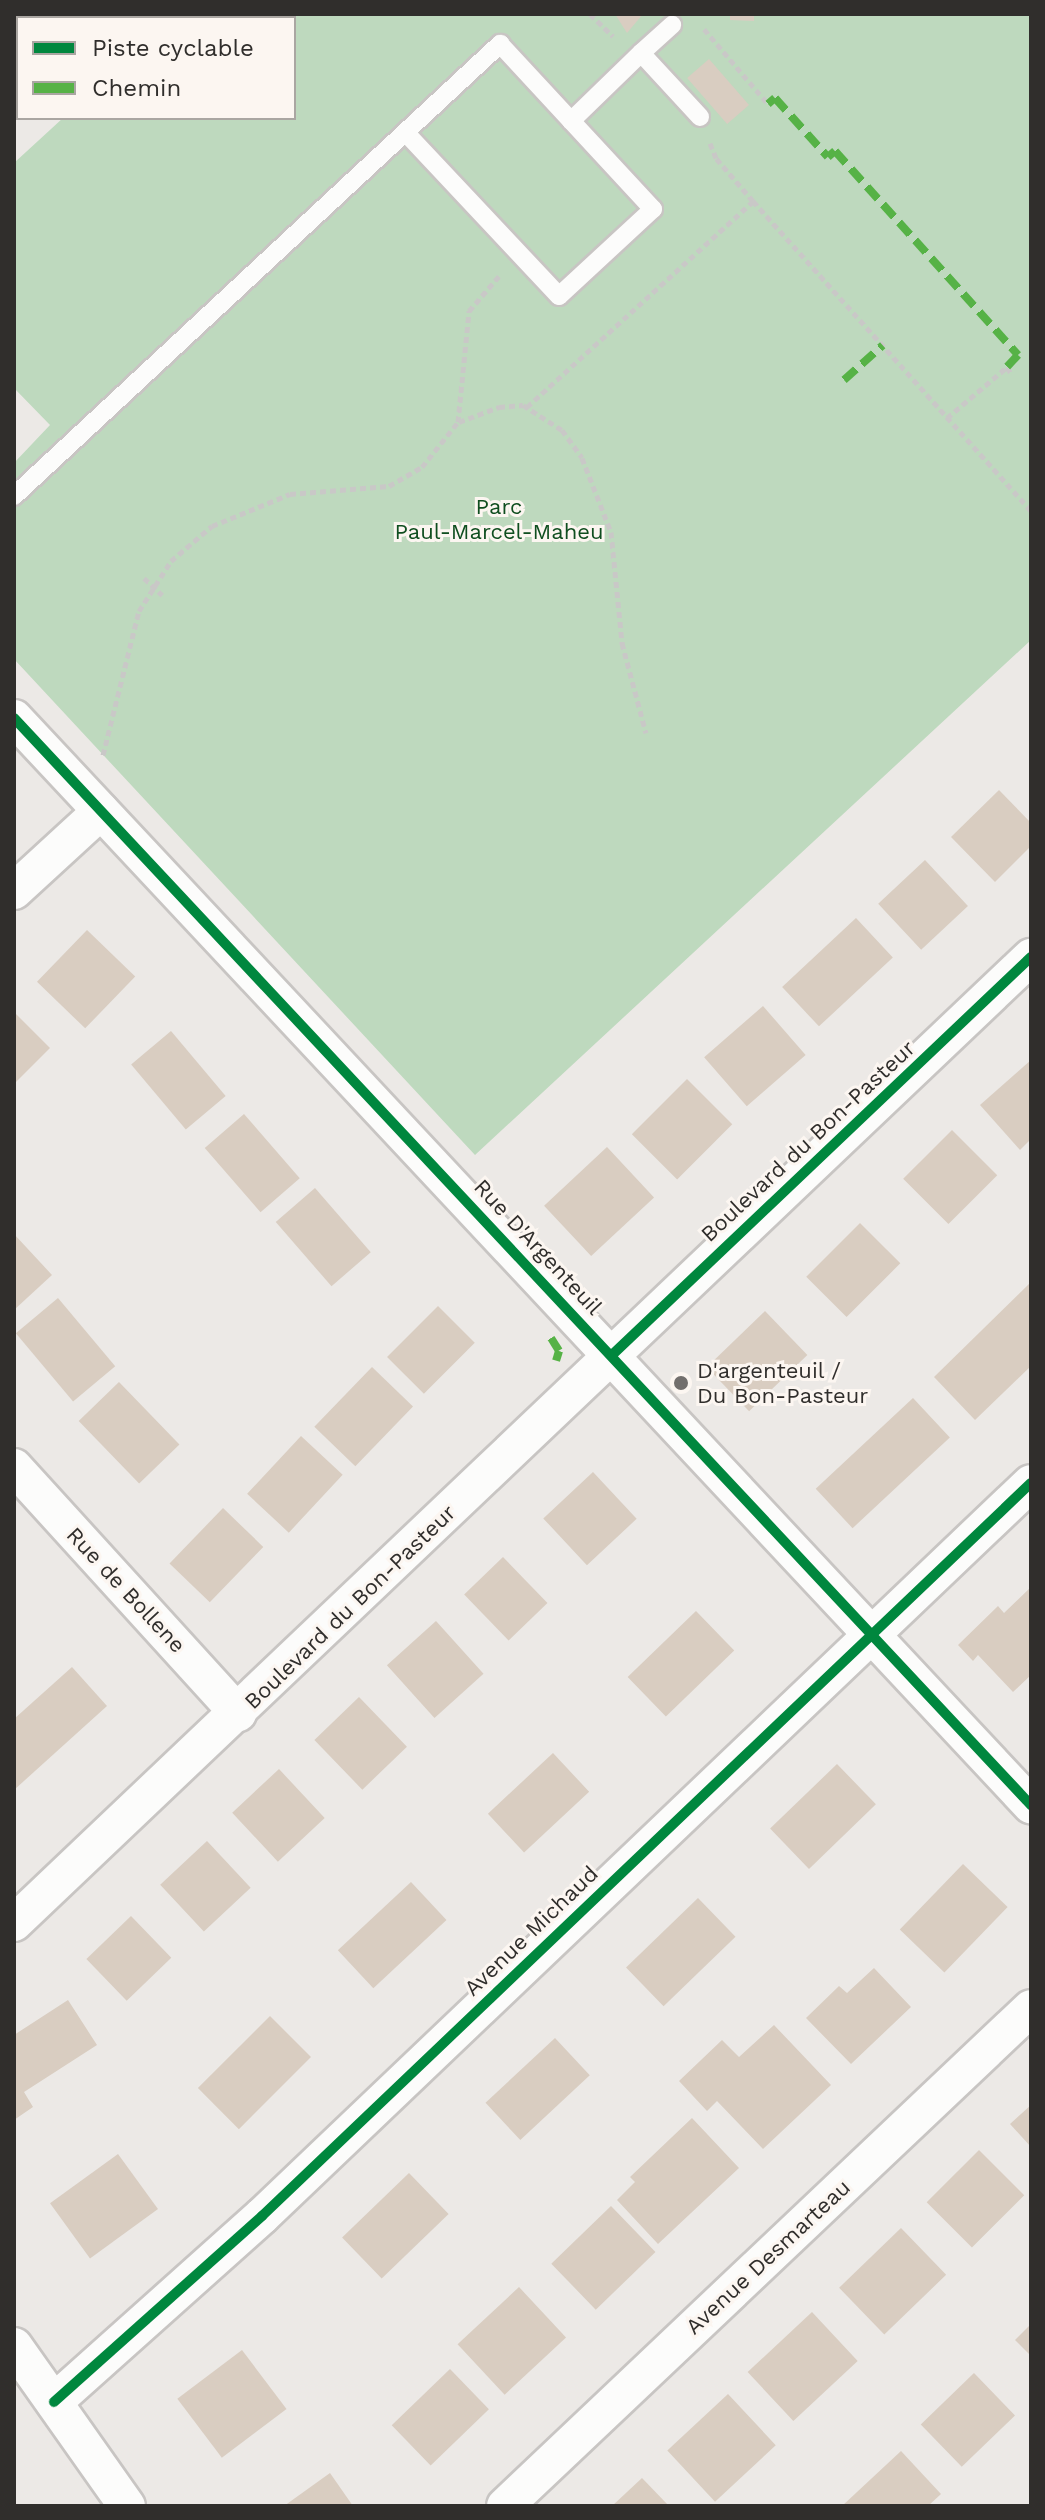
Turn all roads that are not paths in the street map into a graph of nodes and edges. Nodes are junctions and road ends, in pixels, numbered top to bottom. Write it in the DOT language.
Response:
graph roads {
  1 [pos="672,25"];
  2 [pos="641,53"];
  3 [pos="700,117"];
  4 [pos="571,121"];
  5 [pos="407,134"];
  6 [pos="14,496"];
  7 [pos="14,718"];
  8 [pos="101,811"];
  9 [pos="14,891"];
  10 [pos="1031,957"];
  11 [pos="612,1355"];
  12 [pos="14,1467"];
  13 [pos="1031,1483"];
  14 [pos="870,1635"];
  15 [pos="238,1713"];
  16 [pos="1031,1805"];
  17 [pos="14,1923"];
  18 [pos="1031,2008"];
  19 [pos="14,2346"];
  20 [pos="54,2402"];
  21 [pos="127,2506"];
  22 [pos="505,2506"];
  1 -- 2 [label="lane"];
  2 -- 3 [label="lane"];
  2 -- 4 [label="lane"];
  4 -- 5 [label="lane"];
  4 -- 5 [label="lane"];
  5 -- 6 [label="lane"];
  7 -- 8 [label="street, Rue D'Argenteuil"];
  8 -- 9 [label="street"];
  8 -- 11 [label="street, Rue D'Argenteuil"];
  10 -- 11 [label="street, Boulevard du Bon-Pasteur"];
  11 -- 14 [label="street, Rue D'Argenteuil"];
  11 -- 15 [label="street, Boulevard du Bon-Pasteur"];
  12 -- 15 [label="street, Rue de Bollene"];
  13 -- 14 [label="street, Avenue Michaud"];
  14 -- 16 [label="street, Rue D'Argenteuil"];
  14 -- 20 [label="street, Avenue Michaud"];
  15 -- 17 [label="street, Boulevard du Bon-Pasteur"];
  18 -- 22 [label="street, Avenue Desmarteau"];
  19 -- 20 [label="street"];
  20 -- 21 [label="street"];
}
